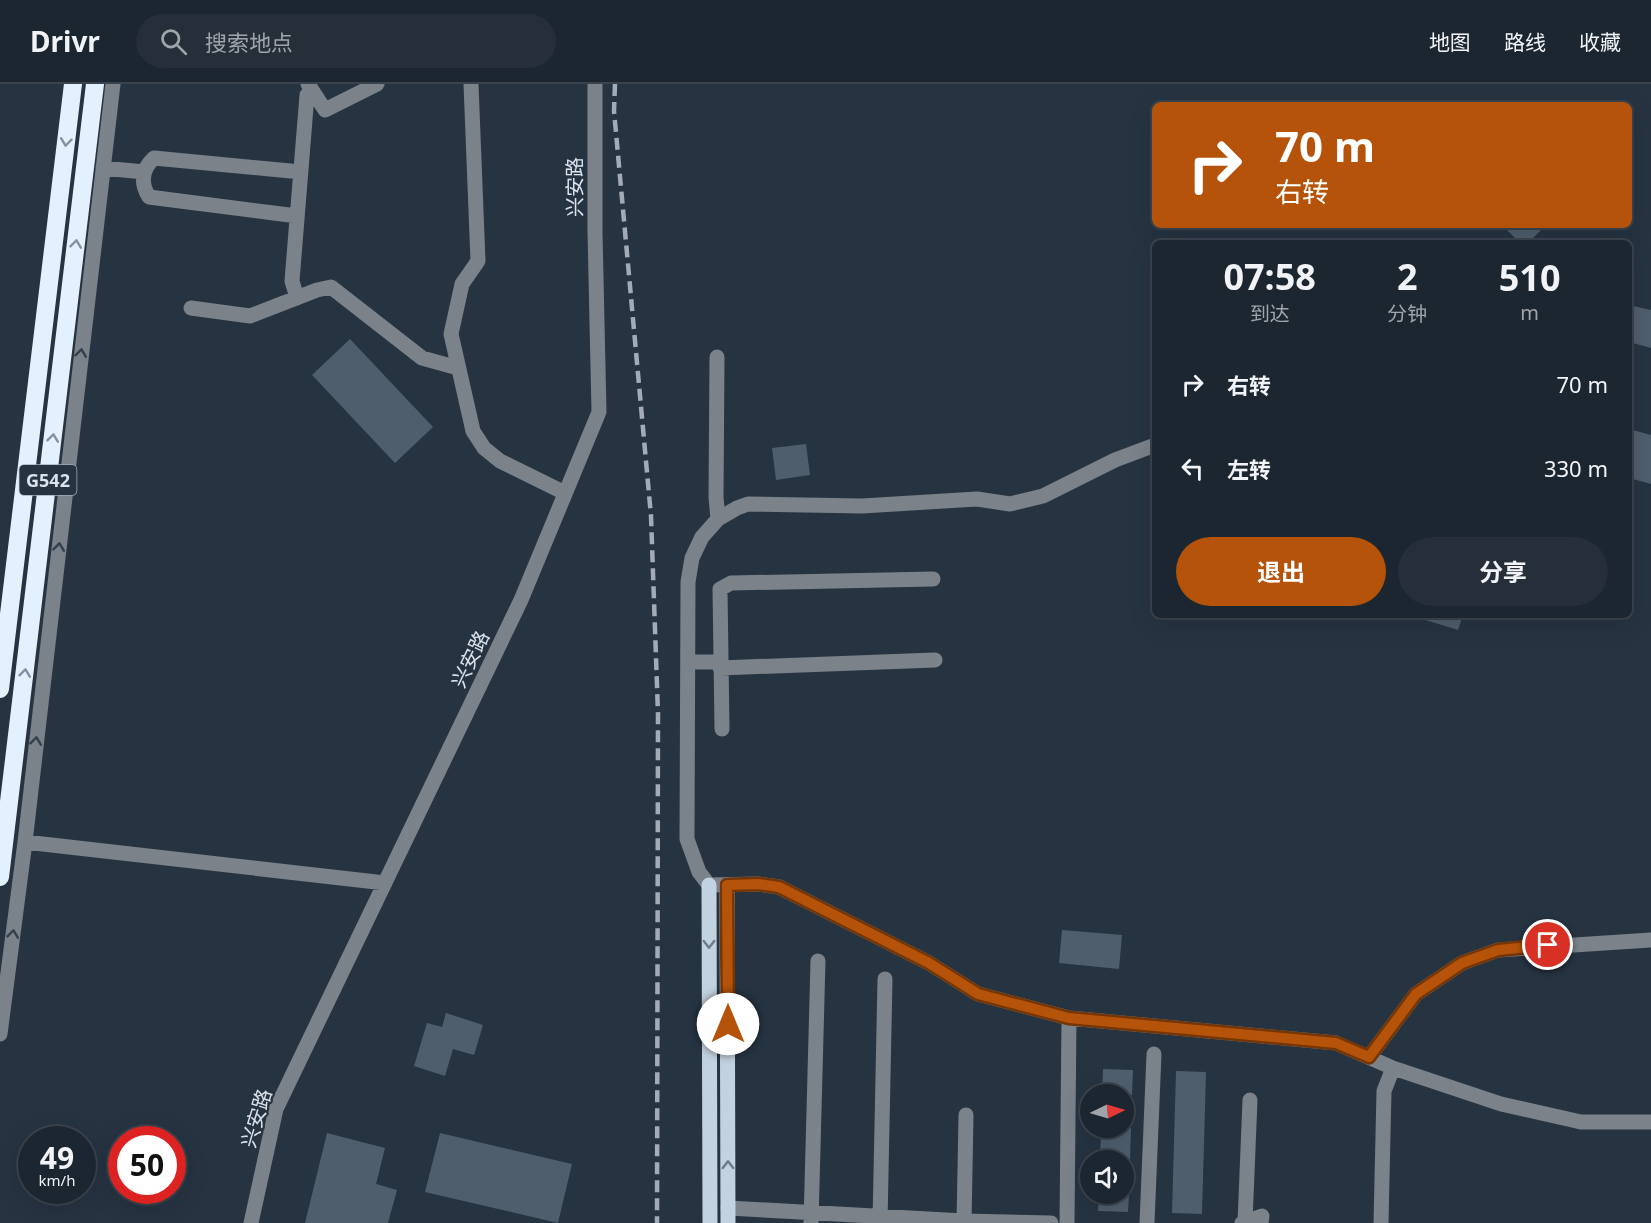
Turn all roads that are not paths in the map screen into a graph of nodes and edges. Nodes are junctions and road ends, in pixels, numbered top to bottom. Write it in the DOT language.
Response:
graph roads {
  1 [pos="73,84"];
  2 [pos="95,84"];
  3 [pos="113,84"];
  4 [pos="376,84"];
  5 [pos="471,84"];
  6 [pos="595,84"];
  7 [pos="308,89"];
  8 [pos="103,168"];
  9 [pos="144,172"];
  10 [pos="301,172"];
  11 [pos="297,216"];
  12 [pos="297,298"];
  13 [pos="191,308"];
  14 [pos="717,357"];
  15 [pos="458,368"];
  16 [pos="1152,446"];
  17 [pos="565,493"];
  18 [pos="718,519"];
  19 [pos="933,579"];
  20 [pos="935,660"];
  21 [pos="688,662"];
  22 [pos="720,665"];
  23 [pos="0,689"];
  24 [pos="722,729"];
  25 [pos="24,842"];
  26 [pos="0,877"];
  27 [pos="385,883"];
  28 [pos="709,885"];
  29 [pos="727,885"];
  30 [pos="1651,940"];
  31 [pos="818,961"];
  32 [pos="885,979"];
  33 [pos="1069,1018"];
  34 [pos="0,1034"];
  35 [pos="1154,1054"];
  36 [pos="1369,1057"];
  37 [pos="1393,1068"];
  38 [pos="1250,1100"];
  39 [pos="966,1114"];
  40 [pos="1651,1122"];
  41 [pos="728,1216"];
  42 [pos="811,1218"];
  43 [pos="880,1220"];
  44 [pos="964,1222"];
  45 [pos="1243,1222"];
  46 [pos="251,1223"];
  47 [pos="710,1223"];
  48 [pos="1034,1223"];
  49 [pos="1051,1223"];
  50 [pos="1067,1223"];
  51 [pos="1147,1223"];
  52 [pos="1261,1223"];
  53 [pos="1381,1223"];
  1 -- 23 [label="highway, G542, one-way"];
  26 -- 2 [label="highway, G542, one-way"];
  3 -- 8 [label="street"];
  4 -- 7 [label="street"];
  5 -- 15 [label="street"];
  6 -- 17 [label="street, 兴安路"];
  7 -- 10 [label="street"];
  8 -- 9 [label="street"];
  25 -- 8 [label="street, one-way"];
  9 -- 10 [label="street"];
  9 -- 11 [label="street"];
  10 -- 11 [label="street"];
  11 -- 12 [label="street"];
  12 -- 13 [label="street"];
  12 -- 15 [label="street"];
  14 -- 18 [label="street"];
  15 -- 17 [label="street"];
  16 -- 18 [label="street"];
  17 -- 27 [label="street, 兴安路"];
  18 -- 21 [label="street"];
  19 -- 22 [label="street"];
  20 -- 22 [label="street"];
  21 -- 22 [label="street"];
  21 -- 28 [label="street"];
  22 -- 24 [label="street"];
  25 -- 27 [label="street"];
  34 -- 25 [label="street, one-way"];
  27 -- 46 [label="street, 兴安路"];
  28 -- 29 [label="street"];
  28 -- 47 [label="main road, one-way"];
  29 -- 33 [label="street"];
  41 -- 29 [label="main road, one-way"];
  30 -- 36 [label="street"];
  31 -- 42 [label="street"];
  32 -- 43 [label="street"];
  33 -- 36 [label="street"];
  33 -- 50 [label="street"];
  35 -- 51 [label="street"];
  36 -- 37 [label="street"];
  37 -- 40 [label="street"];
  37 -- 53 [label="street"];
  38 -- 45 [label="street"];
  39 -- 44 [label="street"];
  41 -- 42 [label="street"];
  42 -- 43 [label="street"];
  43 -- 44 [label="street"];
  44 -- 48 [label="street"];
  45 -- 52 [label="street"];
  48 -- 49 [label="street"];
}
